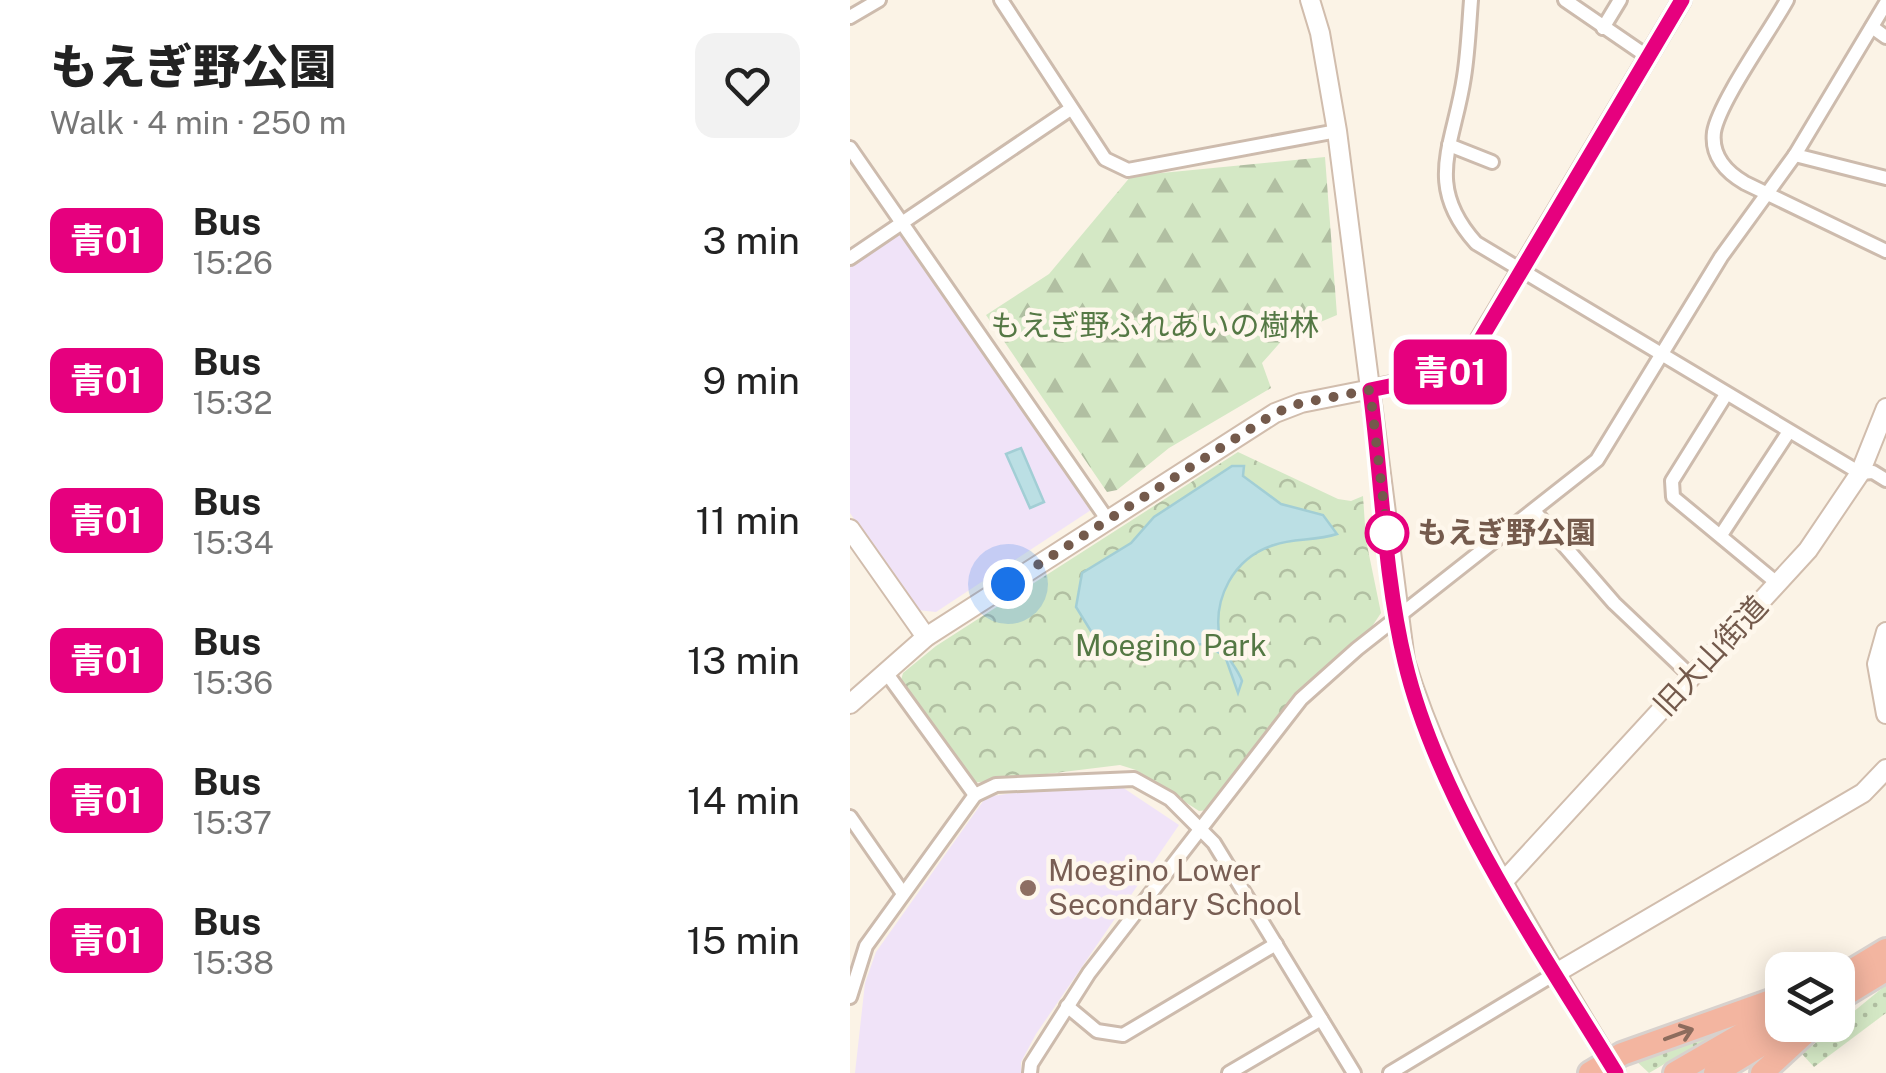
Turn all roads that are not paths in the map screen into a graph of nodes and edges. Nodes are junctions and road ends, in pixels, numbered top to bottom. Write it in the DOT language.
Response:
graph roads {
  1 [pos="879,0"];
  2 [pos="1000,0"];
  3 [pos="1310,0"];
  4 [pos="1470,0"];
  5 [pos="1565,0"];
  6 [pos="1620,0"];
  7 [pos="1682,0"];
  8 [pos="1787,0"];
  9 [pos="1886,3"];
  10 [pos="850,17"];
  11 [pos="1872,27"];
  12 [pos="1603,28"];
  13 [pos="1886,37"];
  14 [pos="1648,57"];
  15 [pos="1069,110"];
  16 [pos="1337,131"];
  17 [pos="1449,146"];
  18 [pos="850,148"];
  19 [pos="1795,155"];
  20 [pos="1492,162"];
  21 [pos="1886,178"];
  22 [pos="1768,195"];
  23 [pos="902,221"];
  24 [pos="1886,251"];
  25 [pos="850,258"];
  26 [pos="1523,272"];
  27 [pos="1661,356"];
  28 [pos="1370,390"];
  29 [pos="1726,396"];
  30 [pos="1886,408"];
  31 [pos="1788,432"];
  32 [pos="1860,473"];
  33 [pos="1886,480"];
  34 [pos="1535,512"];
  35 [pos="1106,520"];
  36 [pos="851,533"];
  37 [pos="1721,535"];
  38 [pos="1778,584"];
  39 [pos="1398,618"];
  40 [pos="1886,632"];
  41 [pos="926,637"];
  42 [pos="885,671"];
  43 [pos="1692,676"];
  44 [pos="850,704"];
  45 [pos="1886,714"];
  46 [pos="1886,769"];
  47 [pos="975,795"];
  48 [pos="850,816"];
  49 [pos="1200,830"];
  50 [pos="1504,882"];
  51 [pos="902,892"];
  52 [pos="1276,944"];
  53 [pos="1886,950"];
  54 [pos="1886,970"];
  55 [pos="1556,973"];
  56 [pos="1855,979"];
  57 [pos="1855,986"];
  58 [pos="850,998"];
  59 [pos="1765,1005"];
  60 [pos="1068,1006"];
  61 [pos="1321,1020"];
  62 [pos="1765,1021"];
  63 [pos="1766,1042"];
  64 [pos="1796,1042"];
  65 [pos="1605,1069"];
  66 [pos="1030,1073"];
  67 [pos="1229,1073"];
  68 [pos="1354,1073"];
  69 [pos="1390,1073"];
  70 [pos="1675,1073"];
  71 [pos="1714,1073"];
  72 [pos="1762,1073"];
  1 -- 10 [label="street"];
  2 -- 15 [label="street"];
  3 -- 16 [label="street"];
  4 -- 17 [label="street"];
  5 -- 12 [label="street"];
  6 -- 12 [label="street"];
  7 -- 14 [label="street"];
  8 -- 22 [label="street"];
  9 -- 11 [label="street"];
  11 -- 13 [label="street"];
  11 -- 19 [label="street"];
  12 -- 14 [label="street"];
  14 -- 26 [label="street"];
  15 -- 16 [label="street"];
  15 -- 23 [label="street"];
  16 -- 28 [label="street"];
  17 -- 20 [label="street"];
  17 -- 26 [label="street"];
  18 -- 23 [label="street"];
  19 -- 21 [label="street"];
  19 -- 22 [label="street"];
  22 -- 24 [label="street"];
  22 -- 27 [label="street"];
  23 -- 25 [label="street"];
  23 -- 35 [label="street"];
  26 -- 27 [label="street"];
  26 -- 28 [label="street"];
  27 -- 29 [label="street"];
  27 -- 34 [label="street"];
  28 -- 35 [label="street"];
  28 -- 39 [label="street"];
  29 -- 31 [label="street"];
  29 -- 37 [label="street"];
  30 -- 32 [label="street, 旧大山街道"];
  31 -- 32 [label="street"];
  31 -- 37 [label="street"];
  32 -- 33 [label="street"];
  32 -- 38 [label="street, 旧大山街道"];
  34 -- 39 [label="street"];
  34 -- 43 [label="street"];
  35 -- 41 [label="street"];
  36 -- 41 [label="street"];
  37 -- 38 [label="street"];
  38 -- 43 [label="street, 旧大山街道"];
  39 -- 49 [label="street"];
  39 -- 50 [label="street"];
  40 -- 45 [label="street"];
  41 -- 42 [label="street"];
  42 -- 44 [label="street"];
  42 -- 47 [label="street"];
  43 -- 50 [label="street, 旧大山街道"];
  46 -- 55 [label="street"];
  47 -- 49 [label="street"];
  47 -- 51 [label="street"];
  48 -- 51 [label="street"];
  49 -- 52 [label="street"];
  49 -- 60 [label="street"];
  50 -- 55 [label="street"];
  51 -- 58 [label="street"];
  52 -- 60 [label="street"];
  52 -- 61 [label="street"];
  53 -- 56 [label="highway"];
  54 -- 57 [label="highway"];
  55 -- 65 [label="street"];
  55 -- 69 [label="street"];
  65 -- 59 [label="highway, one-way"];
  60 -- 66 [label="street"];
  61 -- 67 [label="street"];
  61 -- 68 [label="street"];
  62 -- 70 [label="highway"];
  63 -- 71 [label="highway"];
  64 -- 72 [label="highway"];
}
